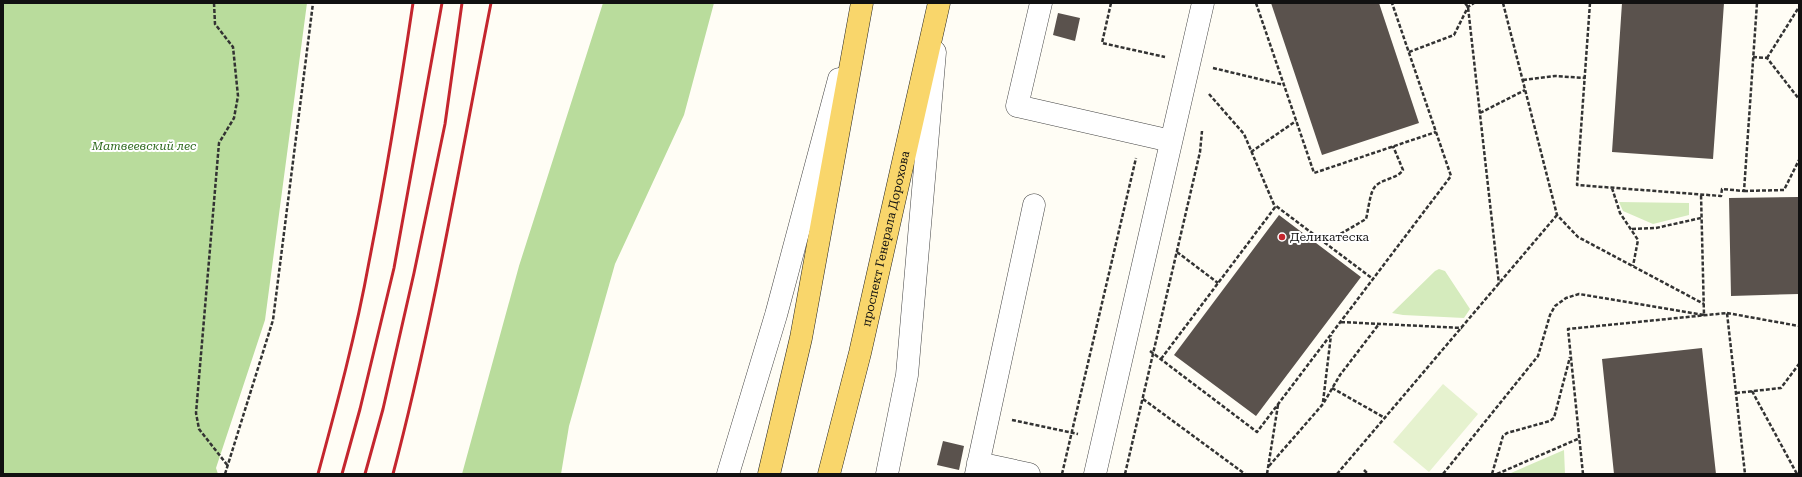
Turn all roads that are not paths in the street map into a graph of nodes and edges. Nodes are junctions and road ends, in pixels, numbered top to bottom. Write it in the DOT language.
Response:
graph roads {
  1 [pos="861,3"];
  2 [pos="939,3"];
  3 [pos="1041,3"];
  4 [pos="1203,3"];
  5 [pos="1171,141"];
  6 [pos="1034,205"];
  7 [pos="977,468"];
  8 [pos="728,474"];
  9 [pos="769,474"];
  10 [pos="830,474"];
  11 [pos="887,474"];
  12 [pos="1029,474"];
  13 [pos="1095,474"];
  1 -- 8 [label="street"];
  1 -- 9 [label="main road"];
  2 -- 10 [label="main road, проспект Генерала Дорохова"];
  2 -- 11 [label="street"];
  3 -- 5 [label="street"];
  4 -- 5 [label="street"];
  5 -- 13 [label="street"];
  6 -- 7 [label="street"];
  7 -- 12 [label="street"];
}
